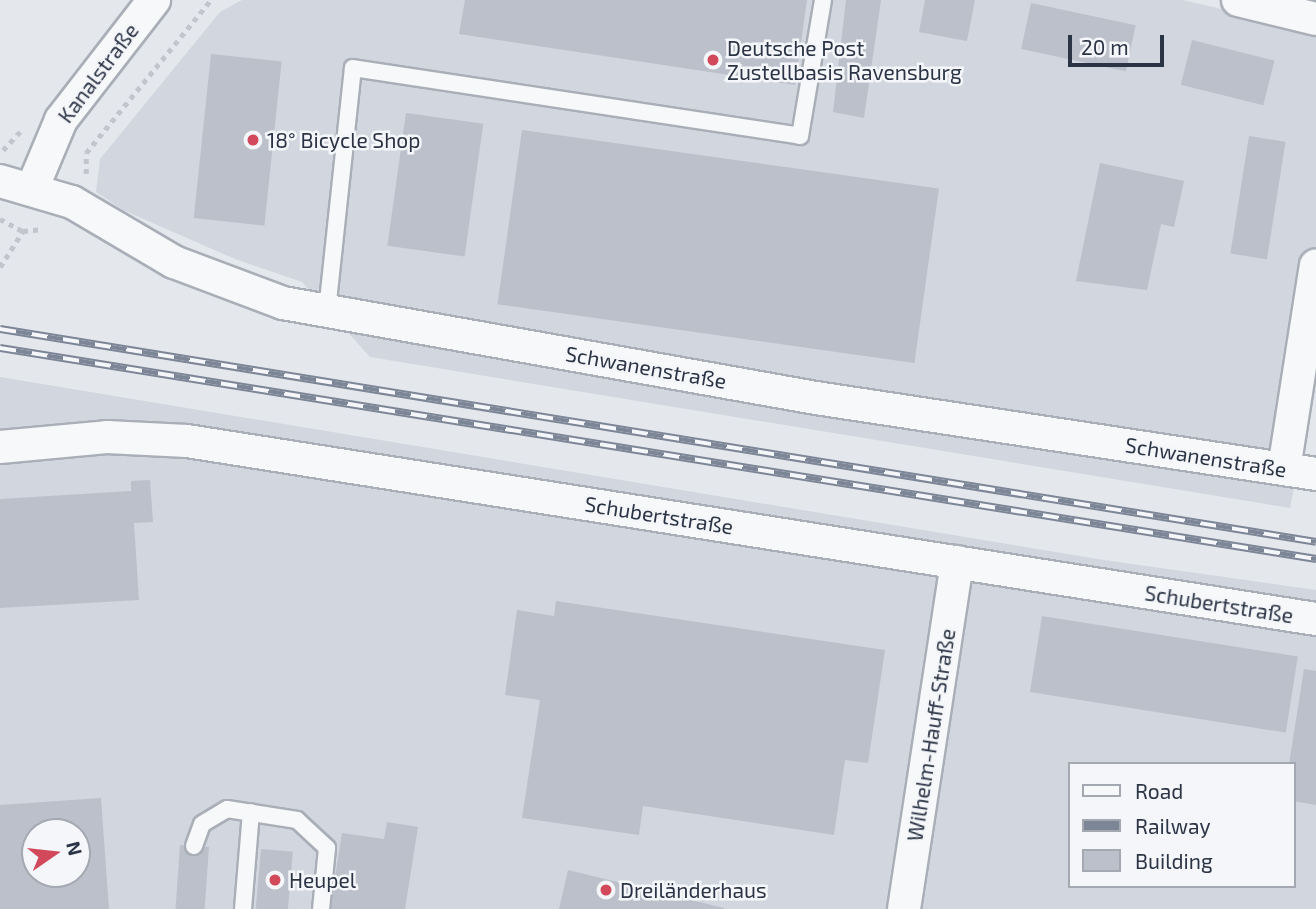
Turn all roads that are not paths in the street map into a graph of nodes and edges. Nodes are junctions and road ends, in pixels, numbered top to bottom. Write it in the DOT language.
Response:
graph roads {
  1 [pos="154,0"];
  2 [pos="823,0"];
  3 [pos="1238,0"];
  4 [pos="1316,19"];
  5 [pos="0,181"];
  6 [pos="32,189"];
  7 [pos="1316,265"];
  8 [pos="327,311"];
  9 [pos="0,447"];
  10 [pos="1284,469"];
  11 [pos="1316,474"];
  12 [pos="957,562"];
  13 [pos="1316,619"];
  14 [pos="251,812"];
  15 [pos="194,846"];
  16 [pos="243,909"];
  17 [pos="321,909"];
  18 [pos="904,909"];
  1 -- 6 [label="street, Kanalstraße"];
  2 -- 8 [label="lane"];
  3 -- 4 [label="street"];
  5 -- 6 [label="street, Schwanenstraße"];
  6 -- 8 [label="street, Schwanenstraße"];
  7 -- 10 [label="street"];
  8 -- 10 [label="street, Schwanenstraße"];
  9 -- 12 [label="street, Schubertstraße"];
  10 -- 11 [label="street, Schwanenstraße"];
  12 -- 13 [label="street, Schubertstraße"];
  12 -- 18 [label="street, Wilhelm-Hauff-Straße"];
  14 -- 15 [label="lane"];
  14 -- 16 [label="lane"];
  14 -- 17 [label="lane"];
}
